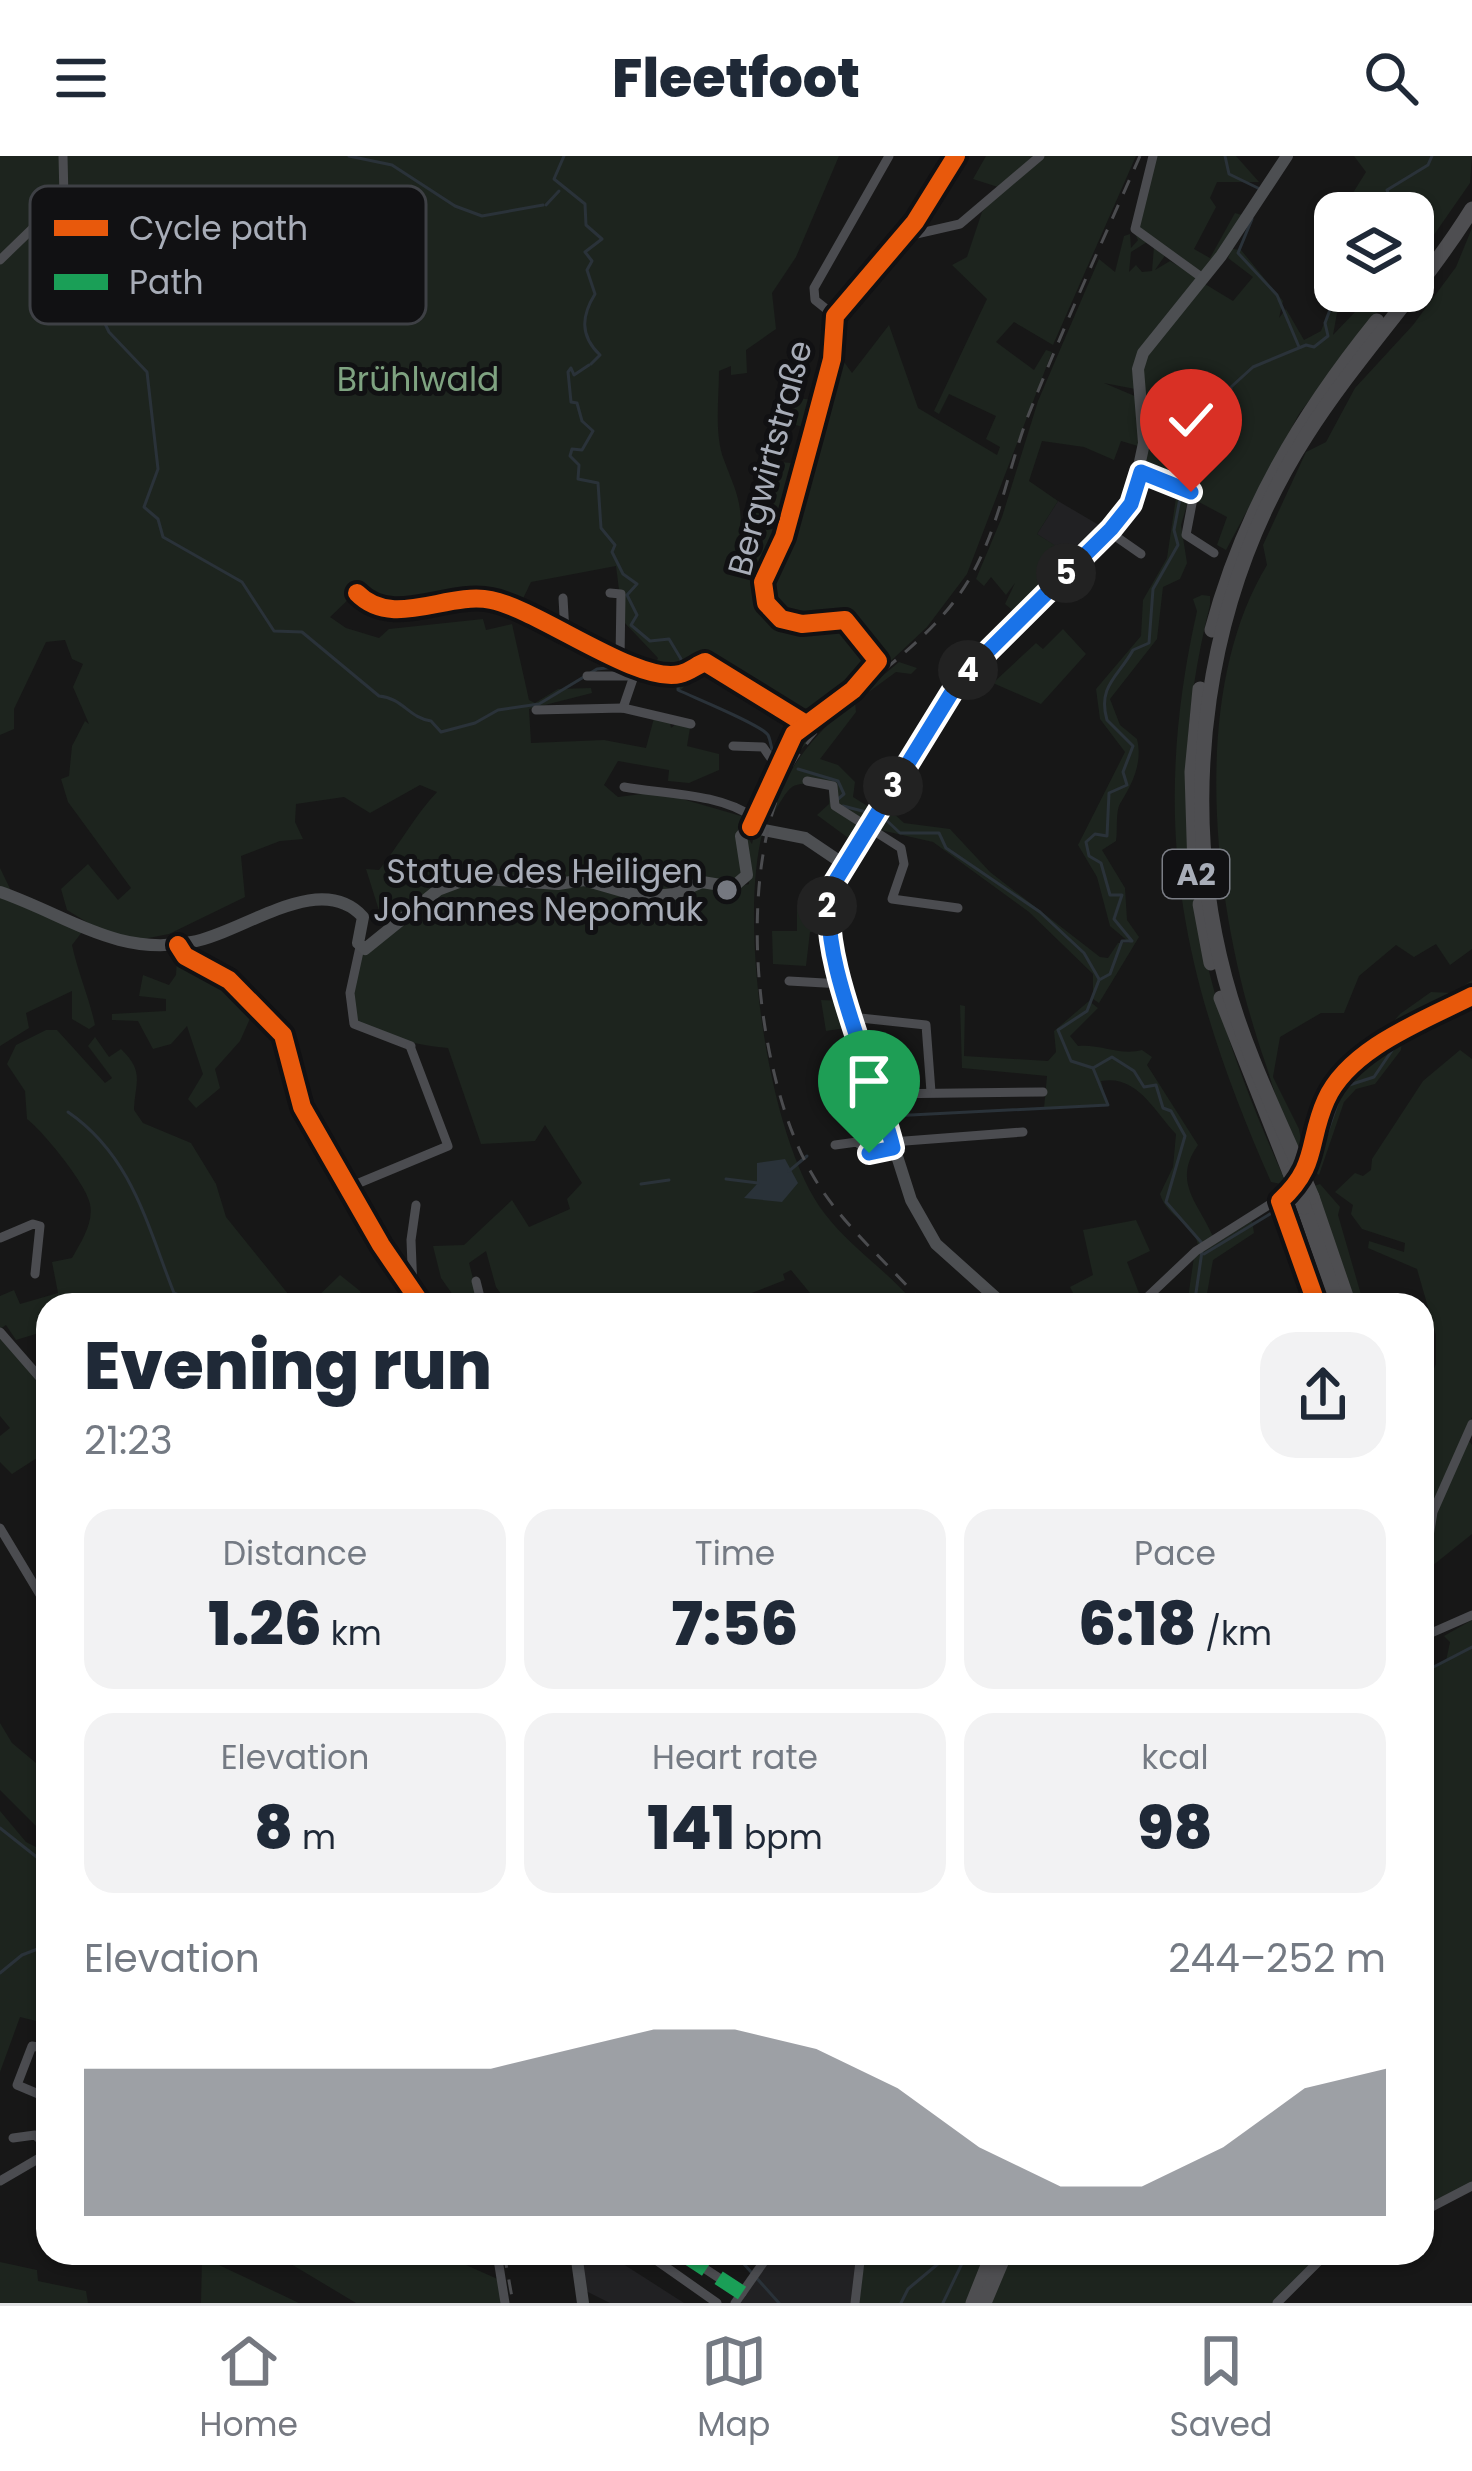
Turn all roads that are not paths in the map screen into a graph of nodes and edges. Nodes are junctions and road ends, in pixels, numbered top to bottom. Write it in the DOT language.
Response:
graph roads {
  1 [pos="63,156"];
  2 [pos="889,156"];
  3 [pos="956,156"];
  4 [pos="1040,156"];
  5 [pos="1154,156"];
  6 [pos="1287,156"];
  7 [pos="64,186"];
  8 [pos="1472,191"];
  9 [pos="1472,209"];
  10 [pos="30,231"];
  11 [pos="903,237"];
  12 [pos="1434,246"];
  13 [pos="0,260"];
  14 [pos="1204,279"];
  15 [pos="1385,312"];
  16 [pos="835,316"];
  17 [pos="1141,472"];
  18 [pos="1108,532"];
  19 [pos="1214,553"];
  20 [pos="1141,554"];
  21 [pos="1240,557"];
  22 [pos="610,592"];
  23 [pos="357,593"];
  24 [pos="563,598"];
  25 [pos="565,633"];
  26 [pos="620,658"];
  27 [pos="638,664"];
  28 [pos="587,676"];
  29 [pos="634,676"];
  30 [pos="623,708"];
  31 [pos="536,710"];
  32 [pos="804,723"];
  33 [pos="691,724"];
  34 [pos="733,746"];
  35 [pos="775,764"];
  36 [pos="807,781"];
  37 [pos="624,787"];
  38 [pos="752,823"];
  39 [pos="869,826"];
  40 [pos="845,865"];
  41 [pos="0,892"];
  42 [pos="958,908"];
  43 [pos="178,945"];
  44 [pos="360,947"];
  45 [pos="789,981"];
  46 [pos="842,984"];
  47 [pos="1472,996"];
  48 [pos="851,1018"];
  49 [pos="931,1092"];
  50 [pos="1043,1092"];
  51 [pos="880,1094"];
  52 [pos="1023,1132"];
  53 [pos="835,1145"];
  54 [pos="893,1145"];
  55 [pos="1297,1175"];
  56 [pos="347,1189"];
  57 [pos="1308,1202"];
  58 [pos="416,1205"];
  59 [pos="0,1238"];
  60 [pos="35,1274"];
  61 [pos="476,1281"];
  62 [pos="413,1290"];
  63 [pos="415,1293"];
  64 [pos="479,1293"];
  65 [pos="990,1293"];
  66 [pos="1152,1293"];
  67 [pos="1335,1293"];
  68 [pos="1344,1293"];
  69 [pos="0,1332"];
  70 [pos="36,1373"];
  71 [pos="1472,1424"];
  72 [pos="1434,1508"];
  73 [pos="0,1528"];
  74 [pos="36,1588"];
  75 [pos="1472,1615"];
  76 [pos="1434,1632"];
  77 [pos="36,2047"];
  78 [pos="36,2094"];
  79 [pos="36,2136"];
  80 [pos="13,2138"];
  81 [pos="36,2158"];
  82 [pos="0,2181"];
  83 [pos="1472,2186"];
  84 [pos="1434,2206"];
  85 [pos="498,2265"];
  86 [pos="578,2265"];
  87 [pos="663,2265"];
  88 [pos="699,2265"];
  89 [pos="762,2265"];
  90 [pos="860,2265"];
  91 [pos="988,2265"];
  92 [pos="1000,2265"];
  93 [pos="1315,2265"];
  94 [pos="742,2293"];
  95 [pos="505,2303"];
  96 [pos="583,2303"];
  97 [pos="717,2303"];
  98 [pos="735,2303"];
  99 [pos="855,2303"];
  100 [pos="973,2303"];
  101 [pos="984,2303"];
  102 [pos="1277,2303"];
  1 -- 7 [label="street"];
  2 -- 16 [label="street, Bergwirtstraße"];
  3 -- 11 [label="street, Bergwirtstraße"];
  4 -- 11 [label="street"];
  5 -- 14 [label="street"];
  6 -- 14 [label="main road"];
  8 -- 12 [label="highway"];
  9 -- 21 [label="highway, A2"];
  10 -- 13 [label="street"];
  11 -- 16 [label="street, Bergwirtstraße"];
  14 -- 17 [label="main road"];
  15 -- 21 [label="highway, A2"];
  16 -- 32 [label="street, Bergwirtstraße"];
  17 -- 18 [label="main road"];
  17 -- 19 [label="street"];
  18 -- 20 [label="street"];
  18 -- 39 [label="main road"];
  21 -- 55 [label="highway, A2"];
  22 -- 26 [label="street"];
  23 -- 25 [label="street"];
  24 -- 25 [label="street"];
  25 -- 26 [label="street"];
  26 -- 27 [label="street"];
  27 -- 29 [label="street"];
  27 -- 32 [label="street"];
  28 -- 29 [label="street"];
  29 -- 30 [label="street"];
  30 -- 31 [label="street"];
  30 -- 33 [label="street"];
  32 -- 35 [label="street, Bergwirtstraße"];
  34 -- 35 [label="street"];
  35 -- 38 [label="street, Bergwirtstraße"];
  36 -- 39 [label="street"];
  37 -- 38 [label="street"];
  38 -- 40 [label="main road"];
  38 -- 44 [label="main road"];
  39 -- 40 [label="main road"];
  39 -- 42 [label="street"];
  40 -- 46 [label="main road"];
  41 -- 43 [label="main road"];
  43 -- 44 [label="main road"];
  43 -- 56 [label="street"];
  44 -- 56 [label="street"];
  45 -- 46 [label="street"];
  46 -- 48 [label="main road"];
  47 -- 55 [label="street"];
  48 -- 49 [label="street"];
  48 -- 51 [label="main road"];
  49 -- 50 [label="street"];
  49 -- 51 [label="street"];
  51 -- 54 [label="main road"];
  52 -- 54 [label="street"];
  53 -- 54 [label="street"];
  54 -- 65 [label="main road"];
  55 -- 57 [label="highway, A2, bridge"];
  55 -- 66 [label="street"];
  56 -- 62 [label="street"];
  57 -- 67 [label="highway, A2"];
  57 -- 68 [label="highway, A2"];
  58 -- 62 [label="street"];
  59 -- 60 [label="street"];
  61 -- 64 [label="street"];
  62 -- 63 [label="street"];
  69 -- 70 [label="street"];
  71 -- 72 [label="street"];
  73 -- 74 [label="street"];
  75 -- 76 [label="street"];
  77 -- 78 [label="street"];
  79 -- 80 [label="street"];
  81 -- 82 [label="street"];
  83 -- 84 [label="street"];
  85 -- 95 [label="street"];
  86 -- 96 [label="main road"];
  87 -- 97 [label="street"];
  88 -- 94 [label="street"];
  89 -- 94 [label="street"];
  90 -- 99 [label="street"];
  91 -- 100 [label="highway"];
  92 -- 101 [label="highway"];
  93 -- 102 [label="street"];
  94 -- 98 [label="street"];
}
